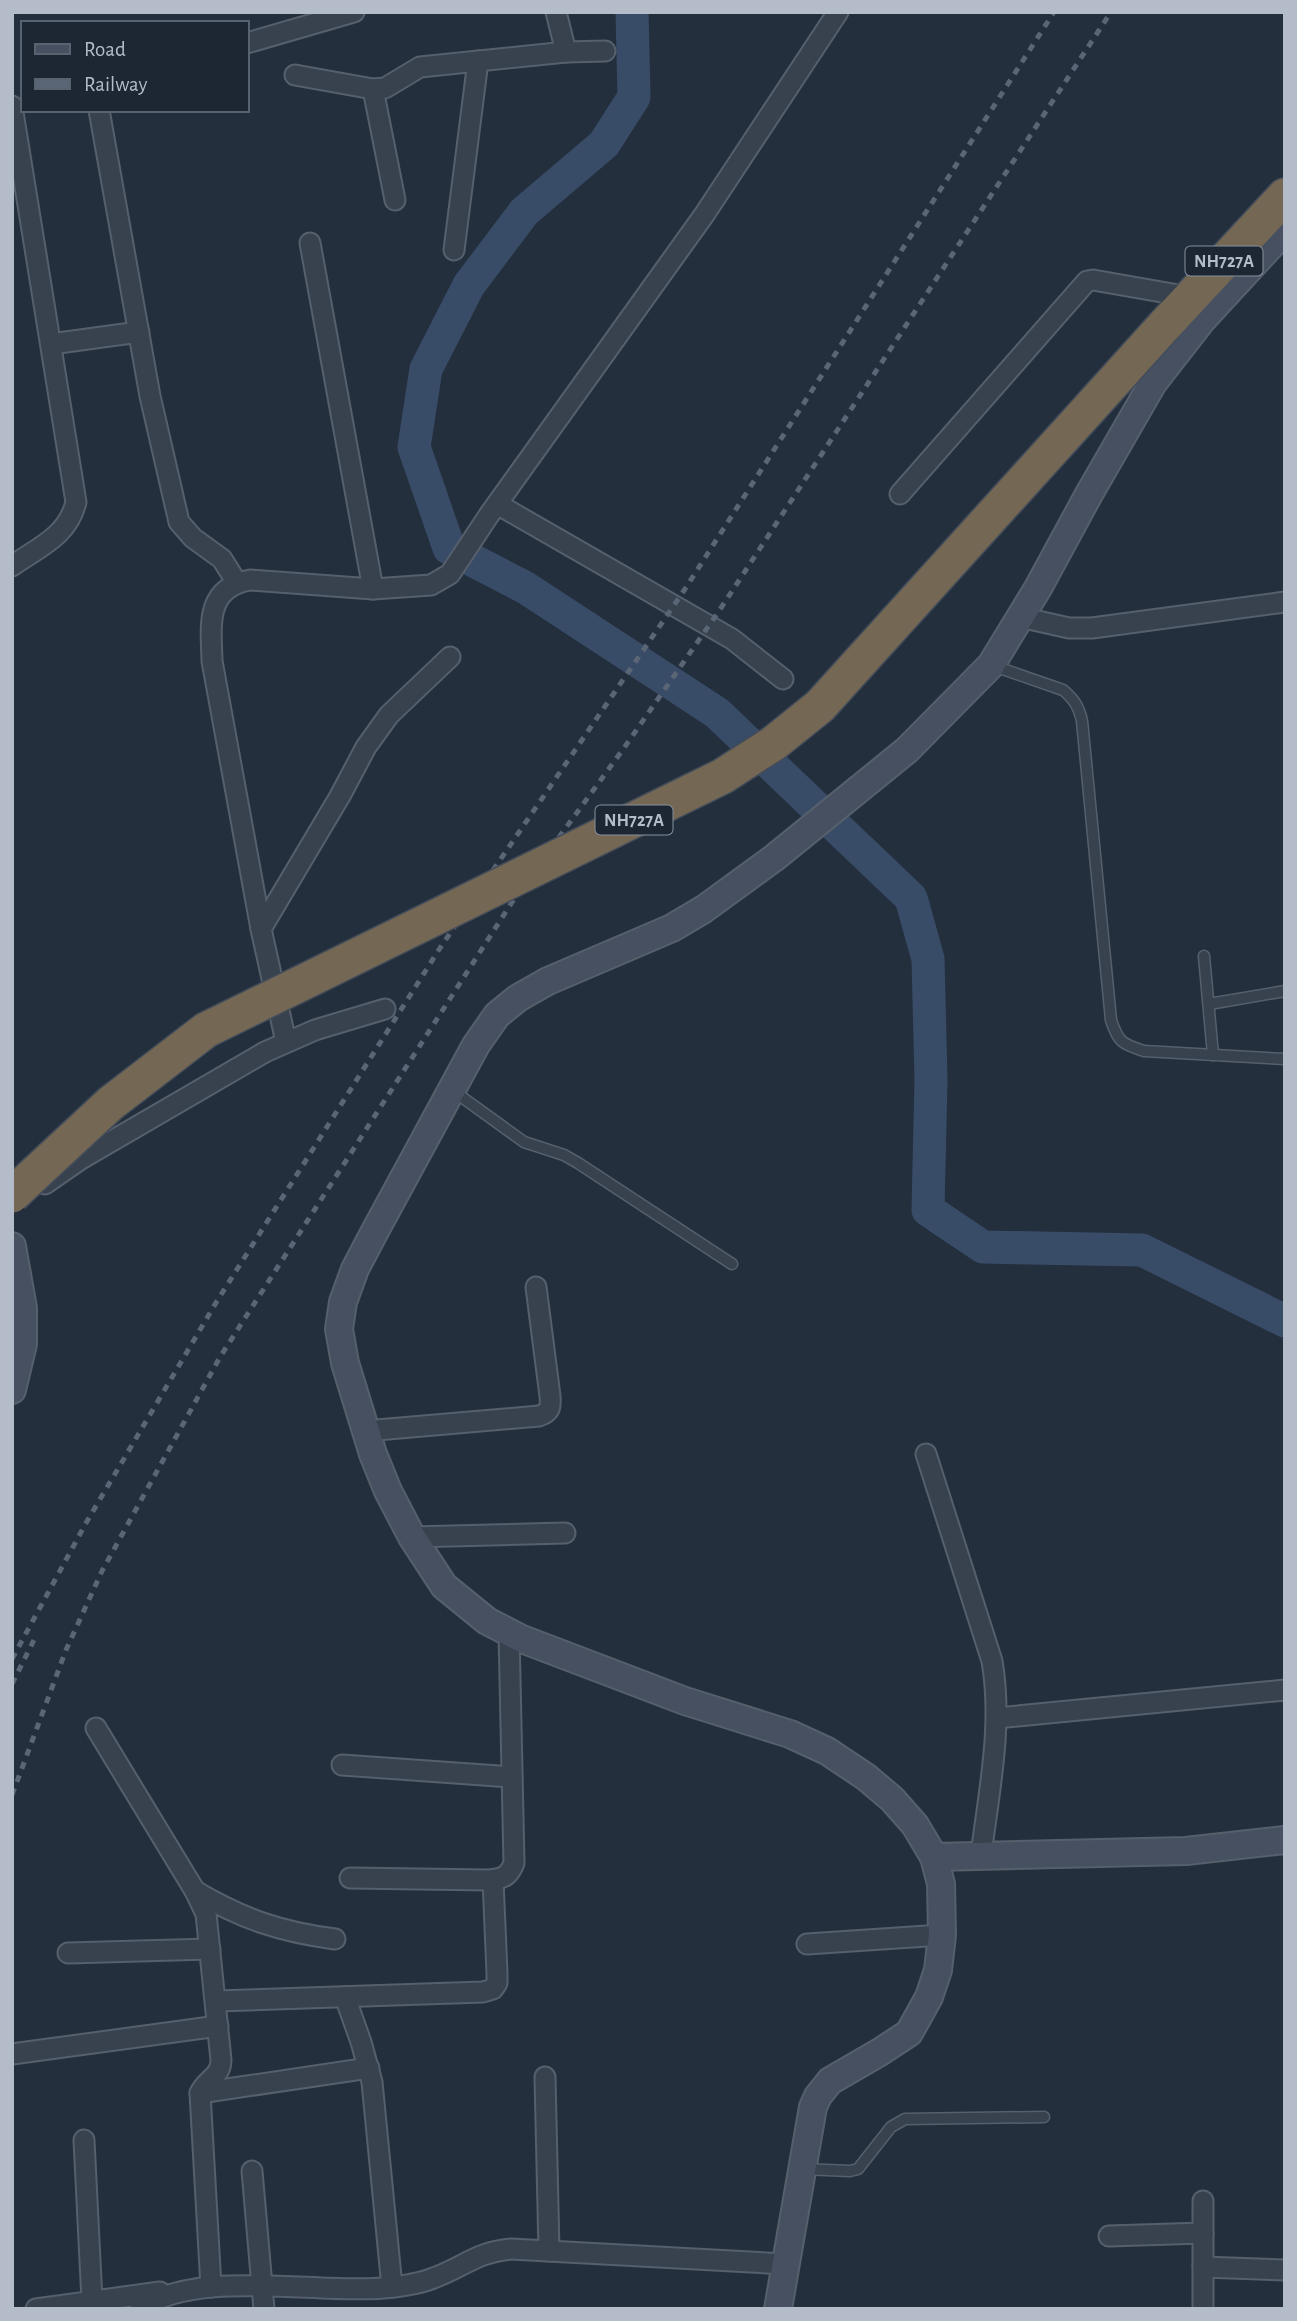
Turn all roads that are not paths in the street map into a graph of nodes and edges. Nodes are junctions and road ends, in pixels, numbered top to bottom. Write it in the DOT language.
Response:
graph roads {
  1 [pos="354,12"];
  2 [pos="556,12"];
  3 [pos="838,12"];
  4 [pos="248,43"];
  5 [pos="605,51"];
  6 [pos="566,52"];
  7 [pos="478,61"];
  8 [pos="295,75"];
  9 [pos="373,89"];
  10 [pos="12,106"];
  11 [pos="99,112"];
  12 [pos="1285,196"];
  13 [pos="395,200"];
  14 [pos="1285,230"];
  15 [pos="310,243"];
  16 [pos="454,250"];
  17 [pos="1190,297"];
  18 [pos="139,332"];
  19 [pos="51,344"];
  20 [pos="900,494"];
  21 [pos="493,510"];
  22 [pos="12,566"];
  23 [pos="237,583"];
  24 [pos="373,589"];
  25 [pos="1285,602"];
  26 [pos="1020,617"];
  27 [pos="450,657"];
  28 [pos="991,665"];
  29 [pos="783,679"];
  30 [pos="261,929"];
  31 [pos="1204,956"];
  32 [pos="1285,991"];
  33 [pos="1209,1004"];
  34 [pos="385,1009"];
  35 [pos="286,1042"];
  36 [pos="1213,1055"];
  37 [pos="1285,1059"];
  38 [pos="452,1089"];
  39 [pos="12,1195"];
  40 [pos="12,1211"];
  41 [pos="12,1246"];
  42 [pos="732,1264"];
  43 [pos="536,1287"];
  44 [pos="12,1390"];
  45 [pos="365,1431"];
  46 [pos="926,1454"];
  47 [pos="565,1533"];
  48 [pos="412,1537"];
  49 [pos="509,1633"];
  50 [pos="1285,1690"];
  51 [pos="997,1718"];
  52 [pos="96,1728"];
  53 [pos="342,1765"];
  54 [pos="512,1777"];
  55 [pos="1285,1840"];
  56 [pos="981,1855"];
  57 [pos="934,1857"];
  58 [pos="350,1878"];
  59 [pos="492,1880"];
  60 [pos="195,1891"];
  61 [pos="942,1935"];
  62 [pos="335,1939"];
  63 [pos="807,1944"];
  64 [pos="210,1948"];
  65 [pos="68,1953"];
  66 [pos="345,1997"];
  67 [pos="216,2001"];
  68 [pos="218,2026"];
  69 [pos="12,2054"];
  70 [pos="369,2068"];
  71 [pos="545,2077"];
  72 [pos="200,2093"];
  73 [pos="1044,2117"];
  74 [pos="83,2140"];
  75 [pos="803,2169"];
  76 [pos="251,2171"];
  77 [pos="1203,2201"];
  78 [pos="1203,2233"];
  79 [pos="1110,2236"];
  80 [pos="549,2251"];
  81 [pos="786,2264"];
  82 [pos="1203,2267"];
  83 [pos="1285,2270"];
  84 [pos="202,2287"];
  85 [pos="261,2287"];
  86 [pos="392,2287"];
  87 [pos="92,2301"];
  88 [pos="36,2309"];
  89 [pos="140,2309"];
  90 [pos="264,2309"];
  91 [pos="778,2309"];
  92 [pos="1203,2309"];
  1 -- 4 [label="street"];
  2 -- 6 [label="street"];
  3 -- 21 [label="street"];
  5 -- 6 [label="street"];
  6 -- 7 [label="street"];
  7 -- 9 [label="street"];
  7 -- 16 [label="street"];
  8 -- 9 [label="street"];
  9 -- 13 [label="street"];
  10 -- 19 [label="street"];
  11 -- 18 [label="street"];
  12 -- 17 [label="highway, NH727A"];
  14 -- 26 [label="main road"];
  15 -- 24 [label="street"];
  17 -- 20 [label="street"];
  17 -- 39 [label="highway, NH727A, bridge"];
  18 -- 19 [label="street"];
  18 -- 23 [label="street"];
  19 -- 22 [label="street"];
  21 -- 24 [label="street"];
  21 -- 29 [label="street"];
  23 -- 24 [label="street"];
  23 -- 30 [label="street"];
  25 -- 26 [label="street"];
  26 -- 28 [label="main road"];
  27 -- 30 [label="street"];
  28 -- 36 [label="lane"];
  28 -- 38 [label="main road"];
  30 -- 35 [label="street"];
  31 -- 33 [label="lane"];
  32 -- 33 [label="lane"];
  33 -- 36 [label="lane"];
  34 -- 35 [label="street"];
  35 -- 40 [label="street"];
  36 -- 37 [label="lane"];
  38 -- 42 [label="lane"];
  38 -- 45 [label="main road"];
  41 -- 44 [label="main road"];
  43 -- 45 [label="street"];
  45 -- 48 [label="main road"];
  46 -- 51 [label="street"];
  47 -- 48 [label="street"];
  48 -- 49 [label="main road"];
  49 -- 54 [label="street"];
  49 -- 57 [label="main road"];
  50 -- 51 [label="street"];
  51 -- 56 [label="street"];
  52 -- 60 [label="street"];
  53 -- 54 [label="street"];
  54 -- 59 [label="street"];
  55 -- 56 [label="main road"];
  56 -- 57 [label="main road"];
  57 -- 61 [label="main road"];
  58 -- 59 [label="street"];
  59 -- 66 [label="street"];
  60 -- 62 [label="street"];
  60 -- 64 [label="street"];
  61 -- 63 [label="street"];
  61 -- 75 [label="main road"];
  64 -- 65 [label="street"];
  64 -- 67 [label="street"];
  66 -- 67 [label="street"];
  66 -- 70 [label="street"];
  67 -- 68 [label="street"];
  68 -- 69 [label="street"];
  68 -- 72 [label="street"];
  70 -- 72 [label="street"];
  70 -- 86 [label="street"];
  71 -- 80 [label="street"];
  72 -- 84 [label="street"];
  73 -- 75 [label="lane"];
  74 -- 87 [label="street"];
  75 -- 81 [label="main road"];
  76 -- 85 [label="street"];
  77 -- 78 [label="street"];
  78 -- 79 [label="street"];
  78 -- 82 [label="street"];
  80 -- 81 [label="street"];
  80 -- 86 [label="street"];
  81 -- 91 [label="main road"];
  82 -- 83 [label="street"];
  82 -- 92 [label="street"];
  84 -- 85 [label="street"];
  84 -- 87 [label="street"];
  84 -- 89 [label="street"];
  85 -- 86 [label="street"];
  85 -- 90 [label="street"];
  87 -- 88 [label="street"];
}
